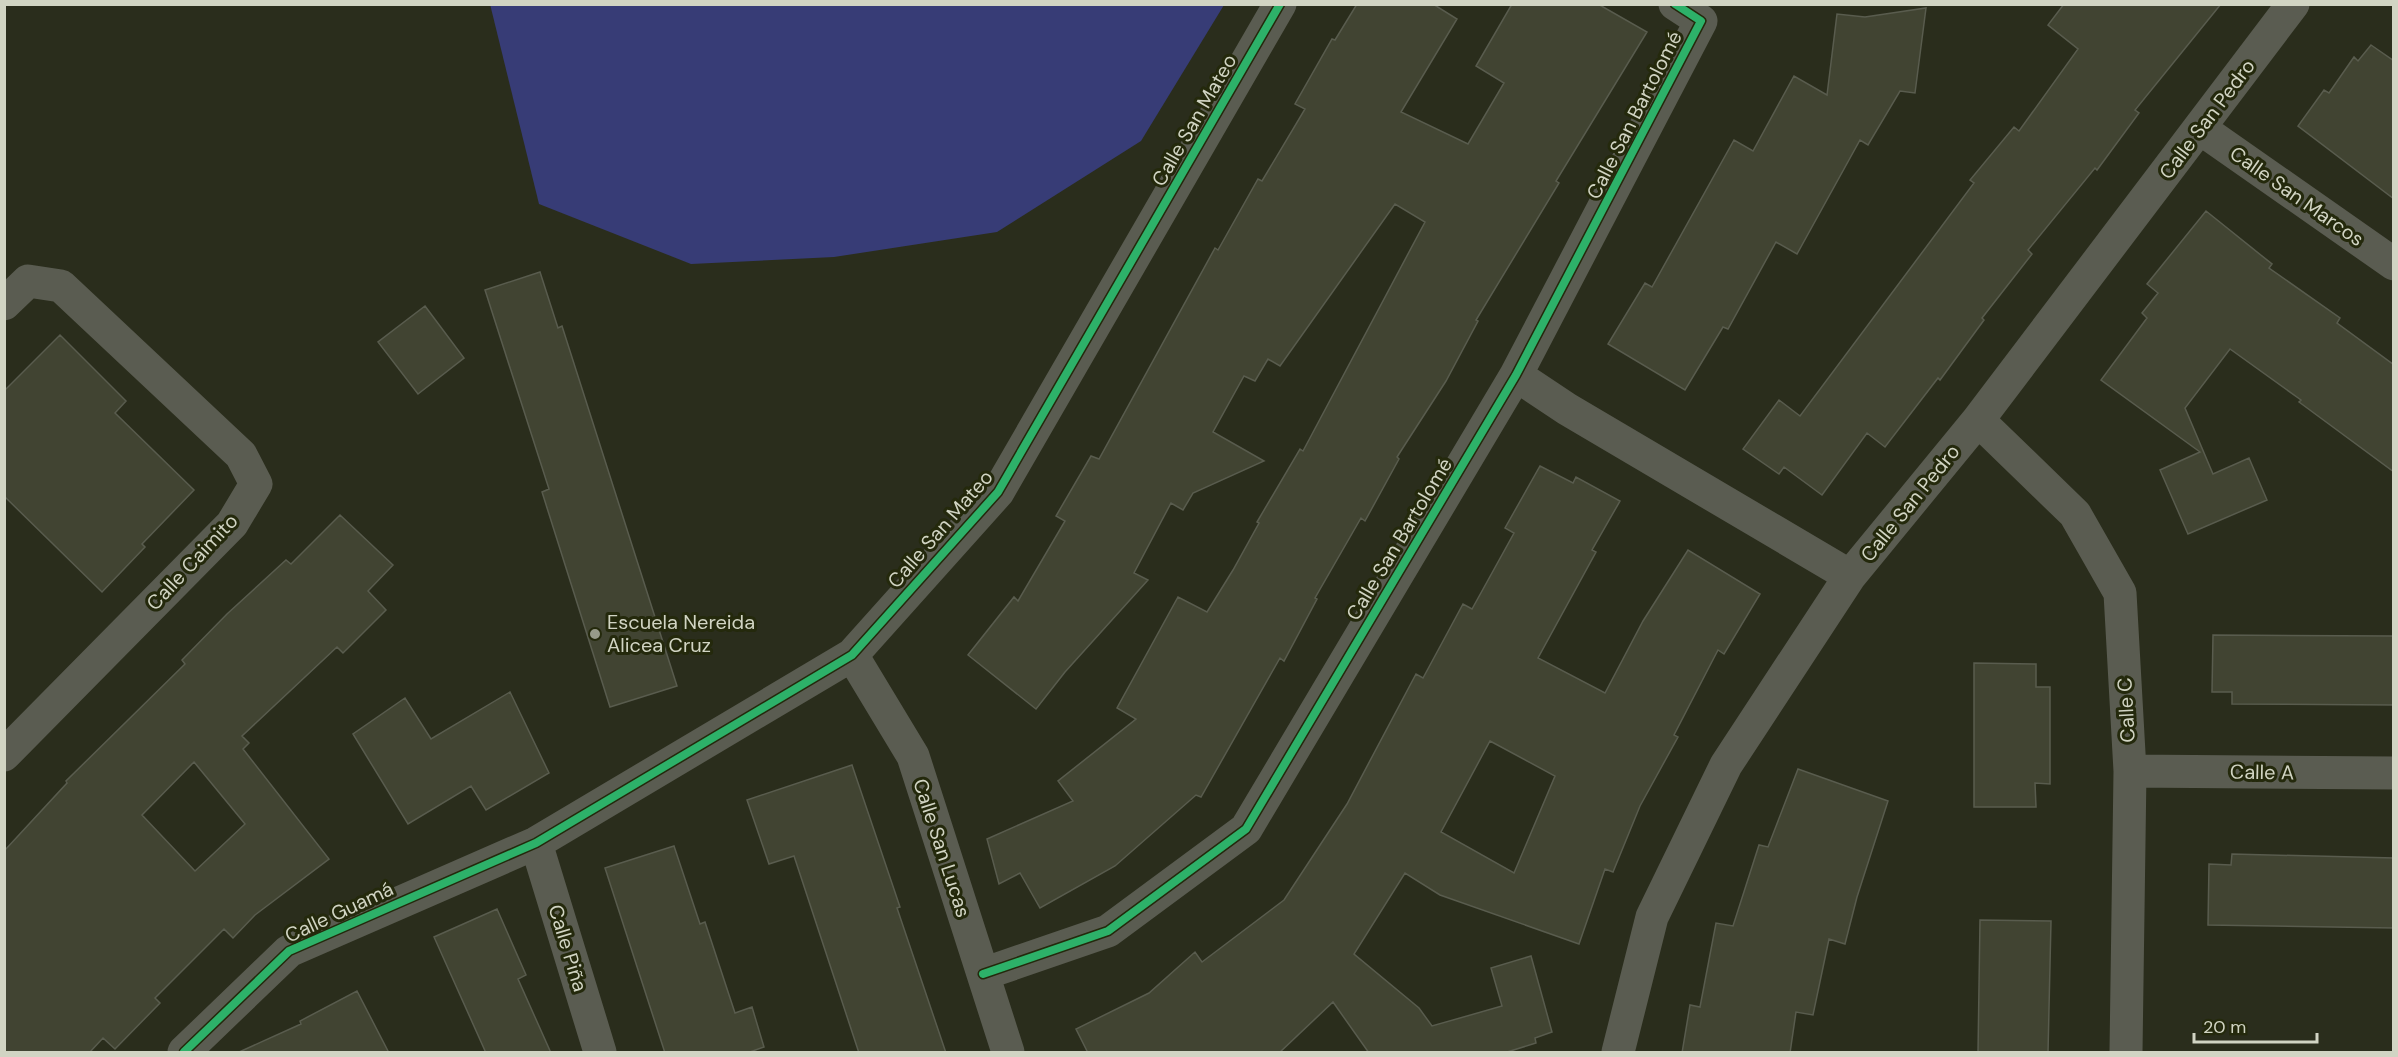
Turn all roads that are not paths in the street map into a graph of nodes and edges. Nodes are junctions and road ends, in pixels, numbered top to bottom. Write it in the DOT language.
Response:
graph roads {
  1 [pos="1280,4"];
  2 [pos="1675,4"];
  3 [pos="2293,4"];
  4 [pos="2200,129"];
  5 [pos="2394,264"];
  6 [pos="4,304"];
  7 [pos="1516,375"];
  8 [pos="1978,420"];
  9 [pos="1850,576"];
  10 [pos="852,654"];
  11 [pos="4,754"];
  12 [pos="2130,771"];
  13 [pos="2394,773"];
  14 [pos="536,843"];
  15 [pos="983,974"];
  16 [pos="184,1053"];
  17 [pos="600,1053"];
  18 [pos="1008,1053"];
  19 [pos="1618,1053"];
  20 [pos="2126,1053"];
  1 -- 10 [label="street, Calle San Mateo"];
  2 -- 7 [label="street, Calle San Bartolomé"];
  3 -- 4 [label="street, Calle San Pedro"];
  4 -- 5 [label="street, Calle San Marcos"];
  4 -- 8 [label="street, Calle San Pedro"];
  6 -- 11 [label="street, Calle Caimito"];
  7 -- 9 [label="street"];
  7 -- 15 [label="street, Calle San Bartolomé"];
  8 -- 9 [label="street, Calle San Pedro"];
  8 -- 12 [label="street, Calle C"];
  9 -- 19 [label="street, Calle San Pedro"];
  10 -- 14 [label="street, Calle San Mateo"];
  10 -- 15 [label="street, Calle San Lucas"];
  12 -- 13 [label="street, Calle A"];
  12 -- 20 [label="street, Calle C"];
  14 -- 16 [label="street, Calle Guamá"];
  14 -- 17 [label="street, Calle Piña"];
  15 -- 18 [label="street, Calle San Lucas"];
}
